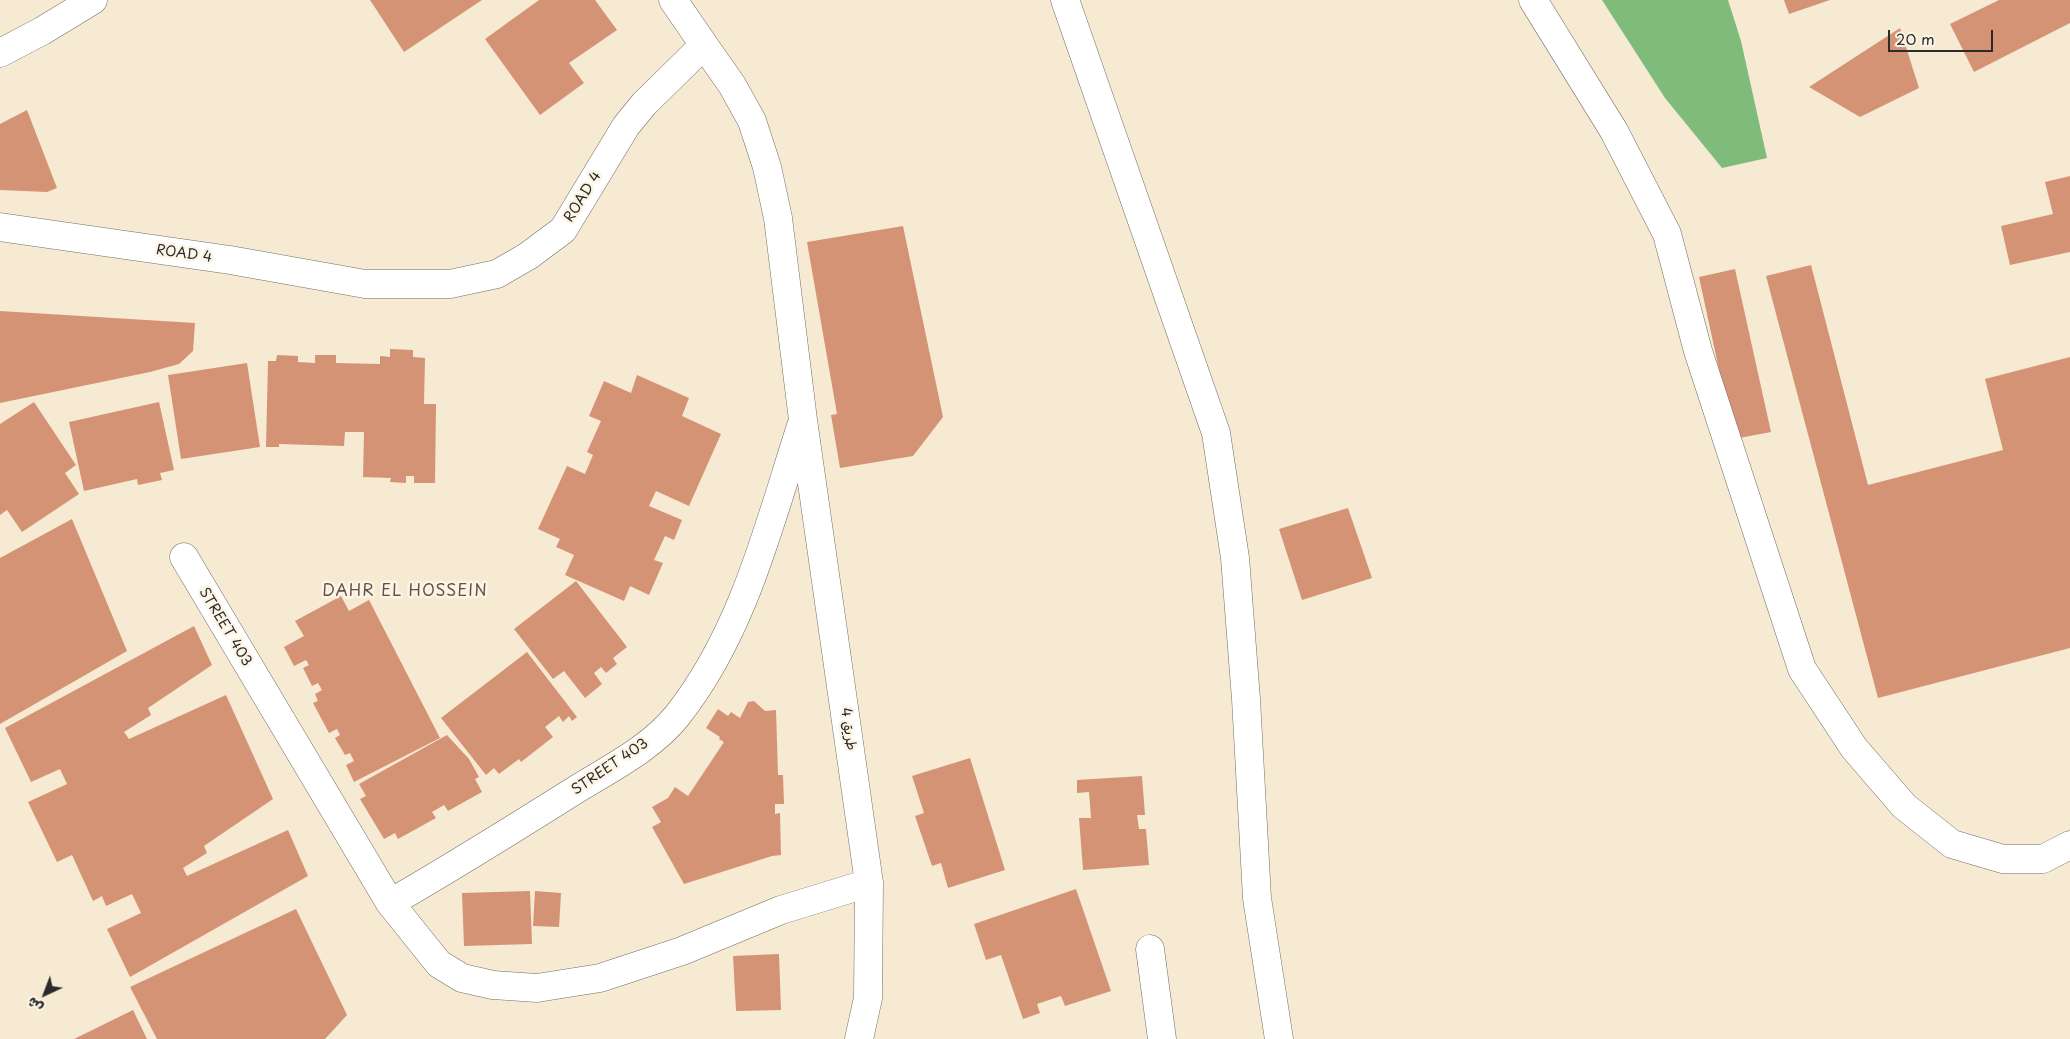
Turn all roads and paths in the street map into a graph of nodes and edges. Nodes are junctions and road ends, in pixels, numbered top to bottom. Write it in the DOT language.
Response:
graph roads {
  1 [pos="93,0"];
  2 [pos="673,0"];
  3 [pos="1065,0"];
  4 [pos="1533,0"];
  5 [pos="704,45"];
  6 [pos="0,53"];
  7 [pos="0,227"];
  8 [pos="803,420"];
  9 [pos="184,558"];
  10 [pos="2070,845"];
  11 [pos="870,882"];
  12 [pos="390,903"];
  13 [pos="1150,949"];
  14 [pos="859,1039"];
  15 [pos="1162,1039"];
  16 [pos="1279,1039"];
  1 -- 6 [label="street"];
  2 -- 5 [label="street"];
  3 -- 16 [label="street"];
  4 -- 10 [label="street"];
  5 -- 7 [label="street, ROAD 4"];
  5 -- 8 [label="street"];
  8 -- 11 [label="street, طريق 4"];
  8 -- 12 [label="street, STREET 403"];
  9 -- 12 [label="street, STREET 403"];
  11 -- 12 [label="street, STREET 403"];
  11 -- 14 [label="street, طريق 4"];
  13 -- 15 [label="street"];
}
